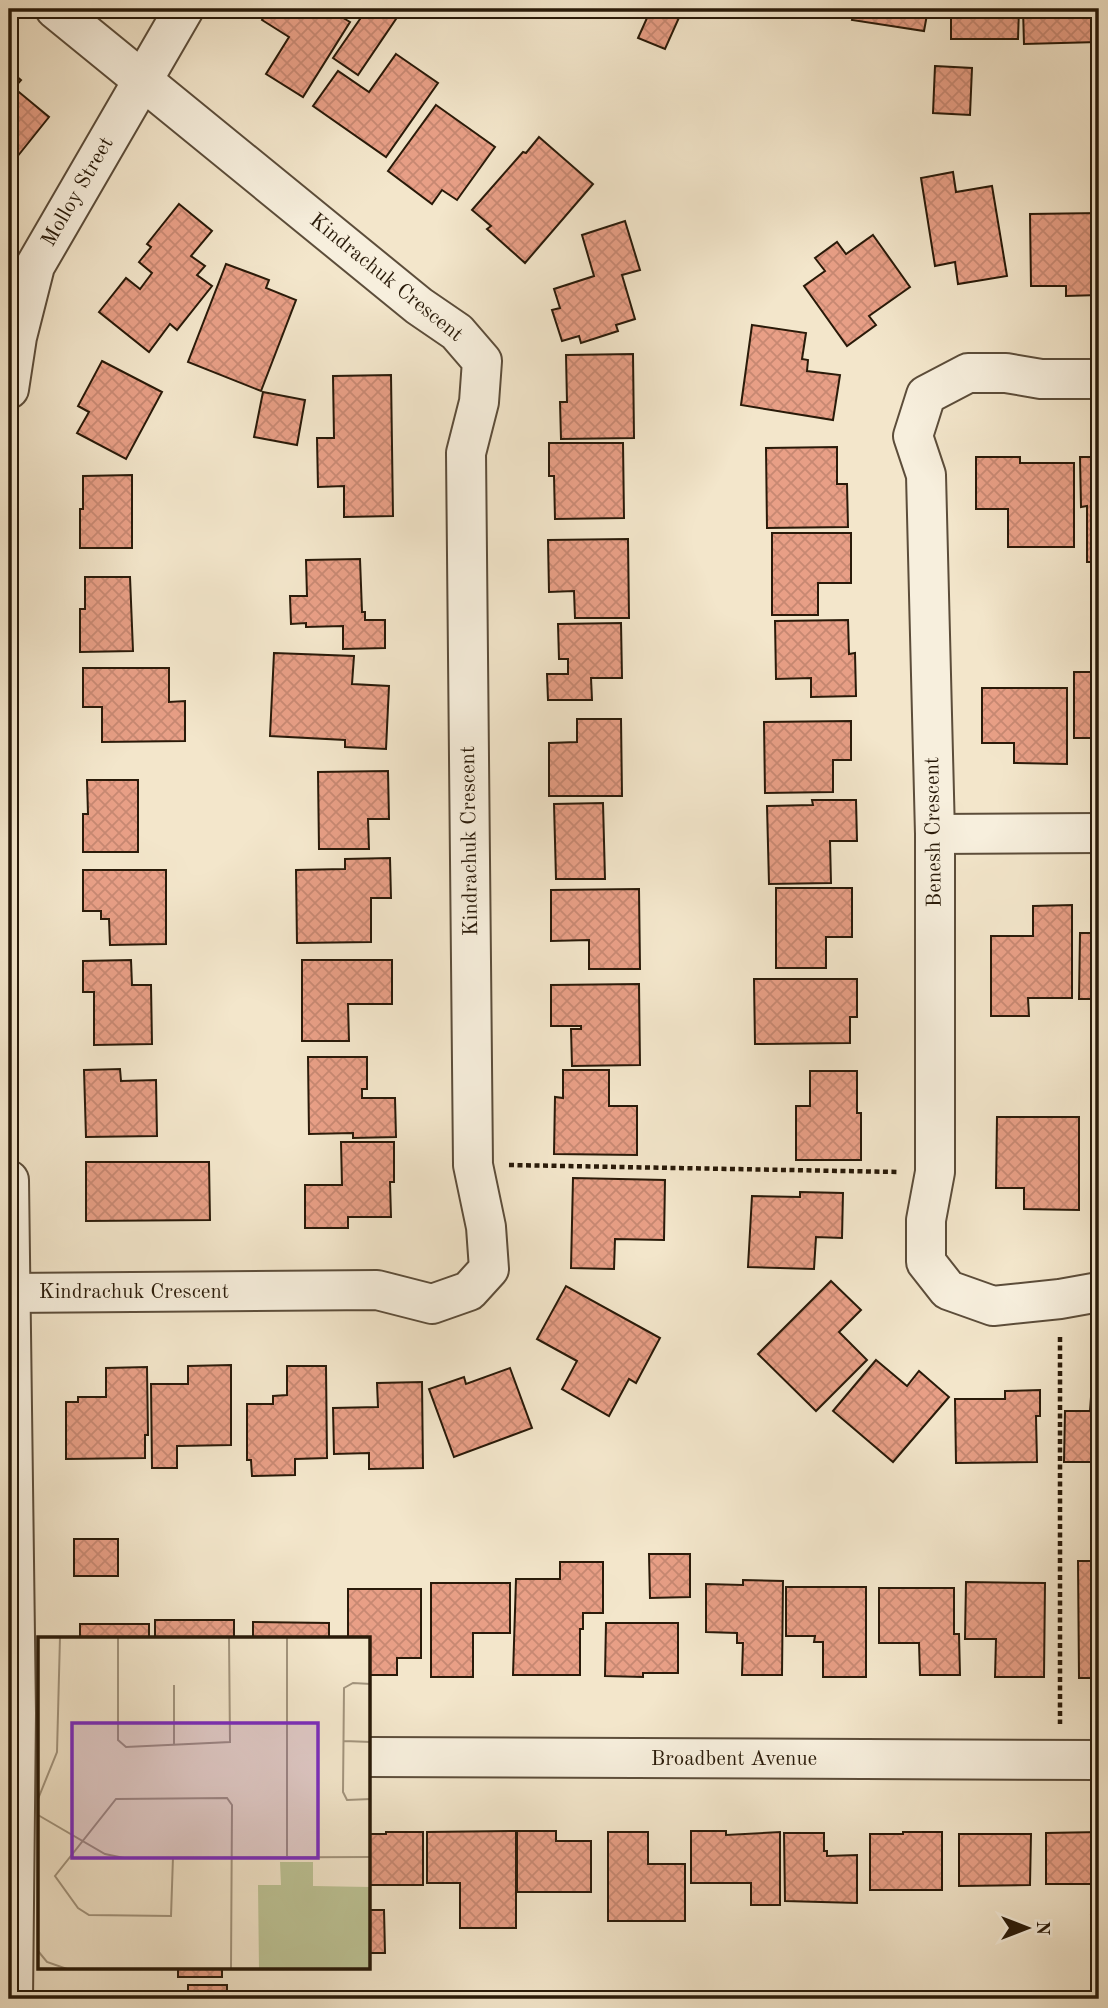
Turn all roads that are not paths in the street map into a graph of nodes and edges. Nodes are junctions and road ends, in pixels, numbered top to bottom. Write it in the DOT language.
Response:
graph roads {
  1 [pos="55,9"];
  2 [pos="184,9"];
  3 [pos="143,80"];
  4 [pos="1099,379"];
  5 [pos="9,389"];
  6 [pos="1099,833"];
  7 [pos="935,834"];
  8 [pos="9,1180"];
  9 [pos="1099,1292"];
  10 [pos="9,1293"];
  11 [pos="28,1756"];
  12 [pos="371,1757"];
  13 [pos="1099,1760"];
  14 [pos="13,1999"];
  1 -- 3 [label="street"];
  2 -- 3 [label="street, Molloy Street"];
  3 -- 5 [label="street, Molloy Street"];
  3 -- 10 [label="street, Kindrachuk Crescent"];
  4 -- 7 [label="street, Benesh Crescent"];
  6 -- 7 [label="street"];
  7 -- 9 [label="street, Benesh Crescent"];
  8 -- 10 [label="street"];
  10 -- 11 [label="street"];
  11 -- 14 [label="street"];
  12 -- 13 [label="street, Broadbent Avenue"];
}
